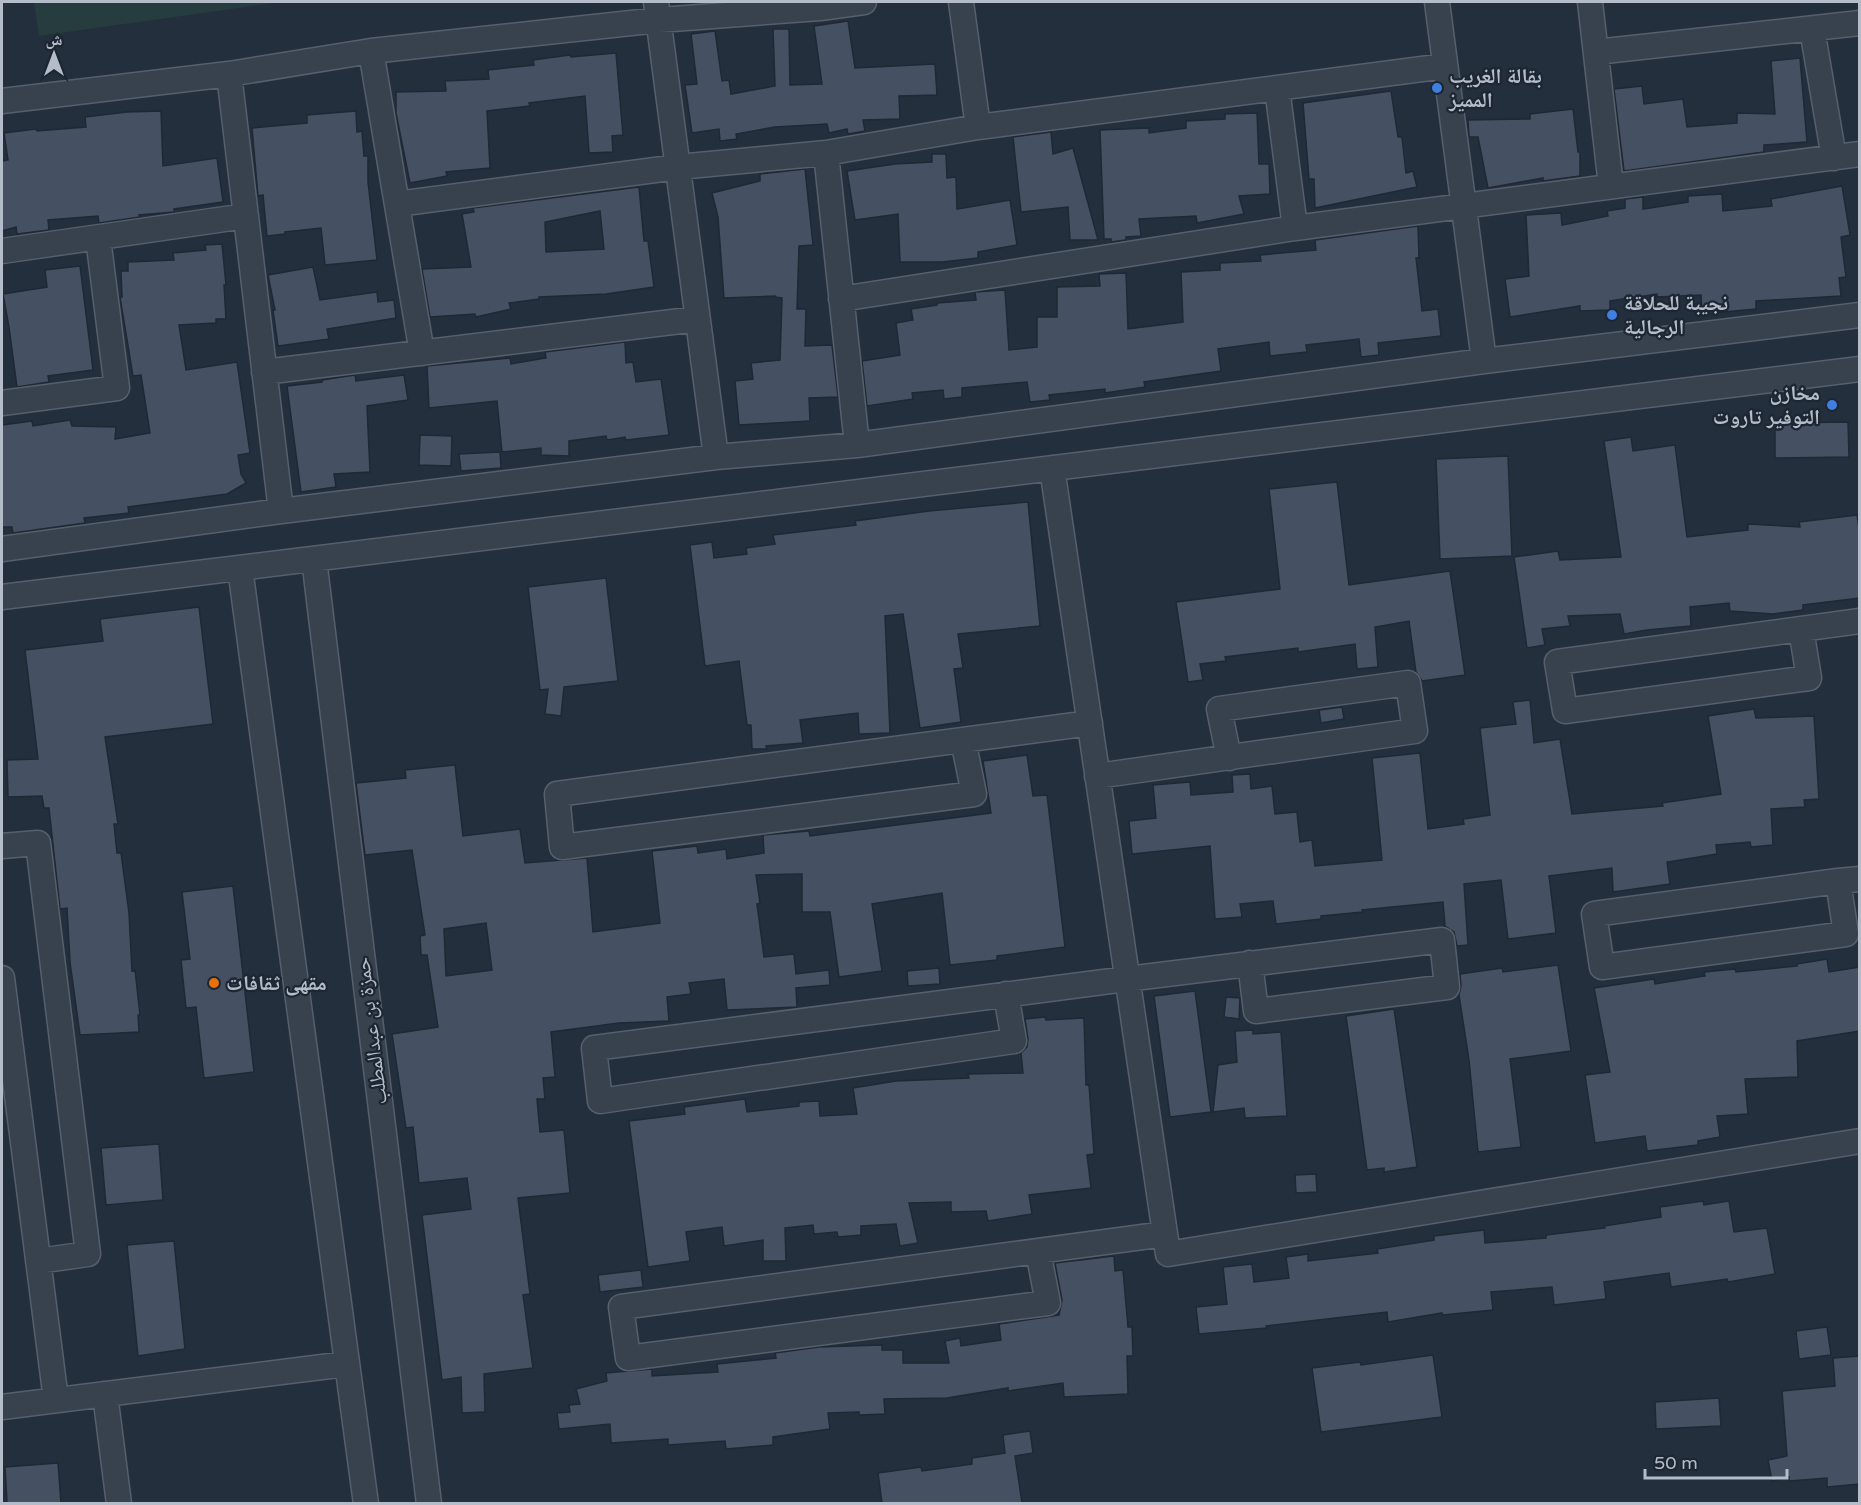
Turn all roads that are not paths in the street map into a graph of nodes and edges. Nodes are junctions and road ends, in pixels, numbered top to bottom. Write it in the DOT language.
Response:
graph roads {
  1 [pos="864,2"];
  2 [pos="961,2"];
  3 [pos="1437,2"];
  4 [pos="1590,2"];
  5 [pos="819,5"];
  6 [pos="658,11"];
  7 [pos="1860,23"];
  8 [pos="1812,29"];
  9 [pos="371,51"];
  10 [pos="1596,52"];
  11 [pos="1445,66"];
  12 [pos="230,74"];
  13 [pos="1277,88"];
  14 [pos="2,101"];
  15 [pos="978,127"];
  16 [pos="826,153"];
  17 [pos="1860,154"];
  18 [pos="1834,158"];
  19 [pos="678,167"];
  20 [pos="1611,186"];
  21 [pos="397,204"];
  22 [pos="1463,206"];
  23 [pos="246,216"];
  24 [pos="1295,228"];
  25 [pos="98,238"];
  26 [pos="2,251"];
  27 [pos="841,299"];
  28 [pos="1860,315"];
  29 [pos="697,319"];
  30 [pos="422,353"];
  31 [pos="1484,361"];
  32 [pos="1860,369"];
  33 [pos="264,372"];
  34 [pos="2,403"];
  35 [pos="857,445"];
  36 [pos="716,457"];
  37 [pos="1052,468"];
  38 [pos="281,511"];
  39 [pos="2,549"];
  40 [pos="314,559"];
  41 [pos="240,568"];
  42 [pos="2,597"];
  43 [pos="1860,621"];
  44 [pos="1801,629"];
  45 [pos="1090,723"];
  46 [pos="963,740"];
  47 [pos="1228,758"];
  48 [pos="1097,776"];
  49 [pos="2,846"];
  50 [pos="1849,880"];
  51 [pos="1250,963"];
  52 [pos="2,978"];
  53 [pos="1127,979"];
  54 [pos="1006,994"];
  55 [pos="1860,1141"];
  56 [pos="1165,1234"];
  57 [pos="1038,1251"];
  58 [pos="38,1262"];
  59 [pos="346,1364"];
  60 [pos="105,1394"];
  61 [pos="56,1400"];
  62 [pos="2,1407"];
  63 [pos="119,1503"];
  64 [pos="366,1503"];
  65 [pos="429,1503"];
  1 -- 5 [label="street"];
  2 -- 15 [label="street"];
  3 -- 11 [label="street"];
  4 -- 10 [label="street"];
  5 -- 6 [label="street"];
  6 -- 9 [label="street"];
  6 -- 19 [label="street"];
  7 -- 8 [label="street"];
  8 -- 10 [label="street"];
  8 -- 18 [label="street"];
  9 -- 12 [label="street"];
  9 -- 21 [label="street"];
  10 -- 20 [label="street"];
  11 -- 13 [label="street"];
  11 -- 22 [label="street"];
  12 -- 14 [label="street"];
  12 -- 23 [label="street"];
  13 -- 15 [label="street"];
  13 -- 24 [label="street"];
  15 -- 16 [label="street"];
  16 -- 19 [label="street"];
  16 -- 27 [label="street"];
  17 -- 18 [label="street"];
  18 -- 20 [label="street"];
  19 -- 21 [label="street"];
  19 -- 29 [label="street"];
  20 -- 22 [label="street"];
  21 -- 30 [label="street"];
  22 -- 24 [label="street"];
  22 -- 31 [label="street"];
  23 -- 25 [label="street"];
  23 -- 33 [label="street"];
  24 -- 27 [label="street"];
  25 -- 26 [label="street"];
  25 -- 34 [label="street"];
  27 -- 35 [label="street"];
  28 -- 31 [label="street"];
  29 -- 30 [label="street"];
  29 -- 36 [label="street"];
  30 -- 33 [label="street"];
  31 -- 35 [label="street"];
  32 -- 37 [label="street"];
  33 -- 38 [label="street"];
  35 -- 36 [label="street"];
  36 -- 38 [label="street"];
  37 -- 40 [label="street"];
  37 -- 45 [label="street"];
  38 -- 39 [label="street"];
  40 -- 41 [label="street"];
  40 -- 65 [label="street, حمزة بن عبدالمطلب"];
  41 -- 42 [label="street"];
  41 -- 59 [label="street"];
  43 -- 44 [label="street"];
  44 -- 44 [label="street"];
  45 -- 46 [label="street"];
  45 -- 48 [label="street"];
  46 -- 46 [label="street"];
  47 -- 47 [label="street"];
  47 -- 48 [label="street"];
  48 -- 53 [label="street"];
  49 -- 58 [label="street"];
  50 -- 50 [label="street"];
  51 -- 51 [label="street"];
  51 -- 53 [label="street"];
  52 -- 58 [label="street"];
  53 -- 54 [label="street"];
  53 -- 56 [label="street"];
  54 -- 54 [label="street"];
  55 -- 56 [label="street"];
  56 -- 57 [label="street"];
  57 -- 57 [label="street"];
  58 -- 61 [label="street"];
  59 -- 60 [label="street"];
  59 -- 64 [label="street"];
  60 -- 61 [label="street"];
  60 -- 63 [label="street"];
  61 -- 62 [label="street"];
}
